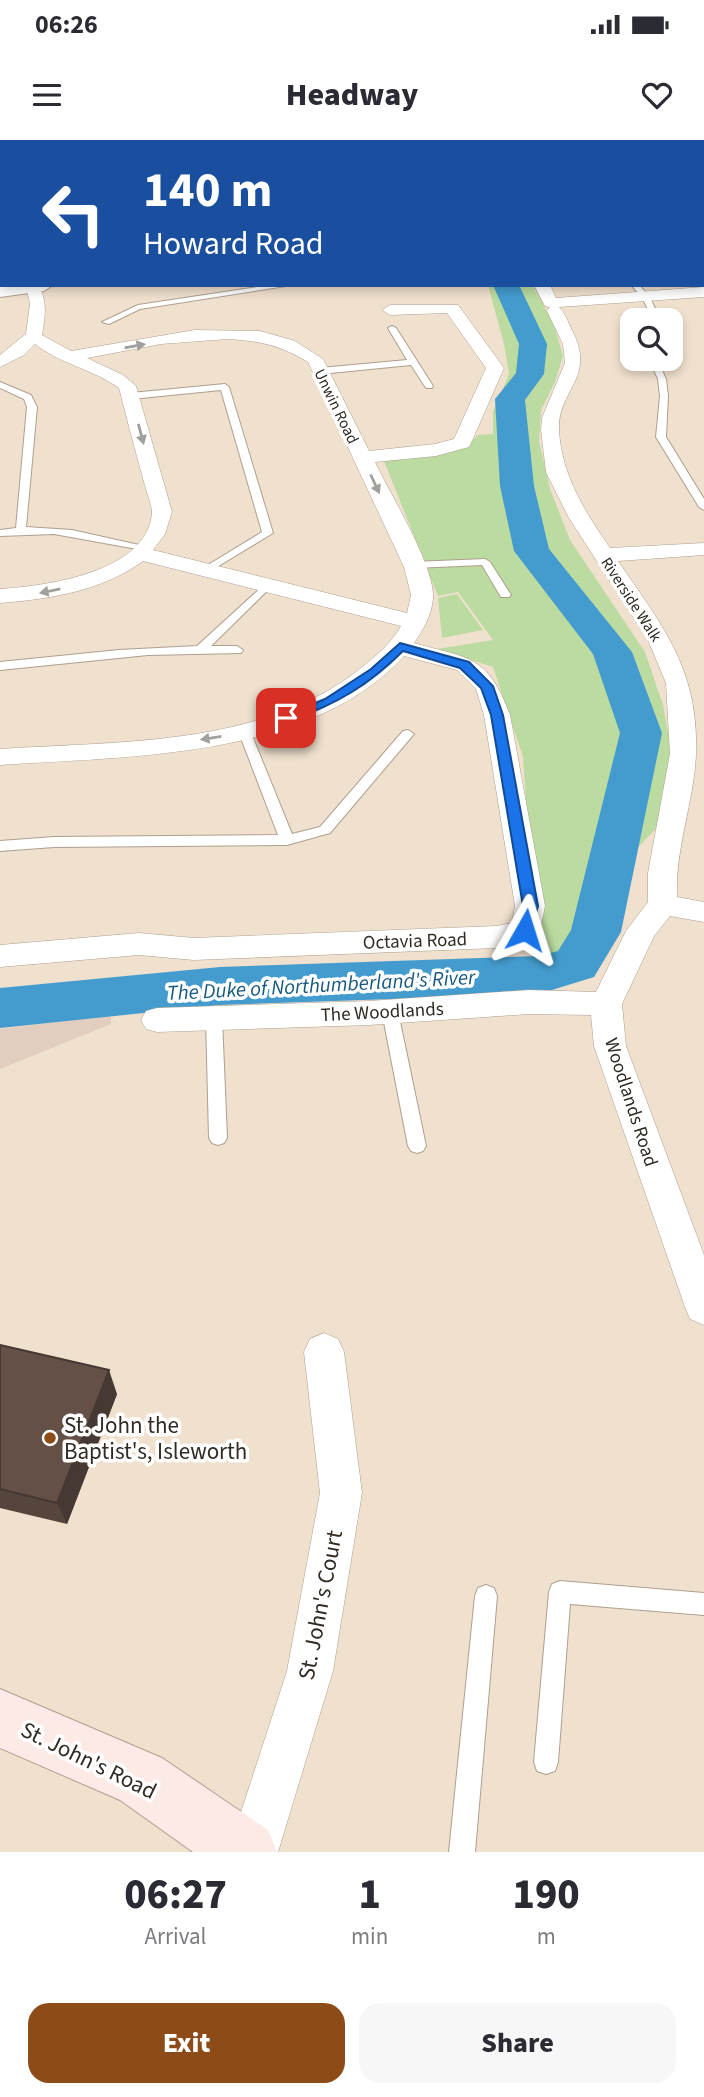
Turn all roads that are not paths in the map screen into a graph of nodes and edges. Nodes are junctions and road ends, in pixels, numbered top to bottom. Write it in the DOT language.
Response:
graph roads {
  1 [pos="446,140"];
  2 [pos="465,140"];
  3 [pos="628,140"];
  4 [pos="642,140"];
  5 [pos="30,287"];
  6 [pos="37,287"];
  7 [pos="213,287"];
  8 [pos="274,287"];
  9 [pos="543,287"];
  10 [pos="0,291"];
  11 [pos="640,291"];
  12 [pos="704,292"];
  13 [pos="220,295"];
  14 [pos="474,307"];
  15 [pos="553,307"];
  16 [pos="452,308"];
  17 [pos="650,308"];
  18 [pos="391,319"];
  19 [pos="106,322"];
  20 [pos="34,336"];
  21 [pos="67,358"];
  22 [pos="0,362"];
  23 [pos="413,362"];
  24 [pos="320,371"];
  25 [pos="658,371"];
  26 [pos="0,385"];
  27 [pos="429,386"];
  28 [pos="131,396"];
  29 [pos="362,457"];
  30 [pos="704,506"];
  31 [pos="21,529"];
  32 [pos="0,533"];
  33 [pos="704,548"];
  34 [pos="141,551"];
  35 [pos="603,555"];
  36 [pos="414,565"];
  37 [pos="207,570"];
  38 [pos="265,587"];
  39 [pos="0,596"];
  40 [pos="505,596"];
  41 [pos="407,634"];
  42 [pos="201,649"];
  43 [pos="237,650"];
  44 [pos="0,666"];
  45 [pos="245,733"];
  46 [pos="408,734"];
  47 [pos="0,757"];
  48 [pos="287,840"];
  49 [pos="0,846"];
  50 [pos="663,904"];
  51 [pos="704,912"];
  52 [pos="0,956"];
  53 [pos="606,1004"];
  54 [pos="390,1012"];
  55 [pos="214,1018"];
  56 [pos="157,1020"];
  57 [pos="218,1138"];
  58 [pos="416,1146"];
  59 [pos="704,1307"];
  60 [pos="324,1352"];
  61 [pos="486,1597"];
  62 [pos="704,1604"];
  63 [pos="0,1718"];
  64 [pos="546,1762"];
  65 [pos="246,1852"];
  66 [pos="253,1852"];
  67 [pos="462,1852"];
  1 -- 2 [label="lane"];
  3 -- 4 [label="lane"];
  5 -- 10 [label="street"];
  6 -- 20 [label="street"];
  7 -- 13 [label="lane"];
  8 -- 13 [label="lane"];
  9 -- 15 [label="street, Riverside Walk"];
  11 -- 12 [label="street"];
  11 -- 15 [label="street"];
  11 -- 17 [label="lane"];
  13 -- 19 [label="lane"];
  14 -- 16 [label="street"];
  15 -- 35 [label="street, Riverside Walk"];
  16 -- 18 [label="street"];
  16 -- 29 [label="street"];
  18 -- 23 [label="lane"];
  20 -- 21 [label="street"];
  20 -- 22 [label="street"];
  21 -- 24 [label="street, Unwin Road, one-way"];
  21 -- 28 [label="street"];
  23 -- 24 [label="lane"];
  23 -- 27 [label="lane"];
  24 -- 29 [label="street, Unwin Road"];
  25 -- 30 [label="lane"];
  26 -- 31 [label="lane"];
  28 -- 34 [label="street, one-way"];
  28 -- 37 [label="lane"];
  29 -- 36 [label="street, Unwin Road, one-way"];
  31 -- 32 [label="lane"];
  31 -- 34 [label="lane"];
  33 -- 35 [label="street"];
  34 -- 37 [label="street"];
  34 -- 39 [label="street, one-way"];
  35 -- 50 [label="street, Riverside Walk"];
  36 -- 40 [label="lane"];
  36 -- 41 [label="street, Unwin Road"];
  37 -- 38 [label="street"];
  38 -- 41 [label="street"];
  38 -- 42 [label="lane"];
  41 -- 45 [label="street"];
  41 -- 52 [label="street, Octavia Road"];
  42 -- 43 [label="lane"];
  42 -- 44 [label="lane"];
  45 -- 47 [label="street, one-way"];
  45 -- 48 [label="lane"];
  46 -- 48 [label="lane"];
  48 -- 49 [label="lane"];
  50 -- 51 [label="street"];
  50 -- 53 [label="street"];
  53 -- 54 [label="street, The Woodlands"];
  53 -- 59 [label="street, Woodlands Road"];
  54 -- 55 [label="street, The Woodlands"];
  54 -- 58 [label="lane"];
  55 -- 56 [label="street, The Woodlands"];
  55 -- 57 [label="lane"];
  60 -- 66 [label="street, St. John's Court"];
  61 -- 67 [label="lane"];
  62 -- 64 [label="lane"];
  63 -- 65 [label="main road, St. John's Road"];
}
